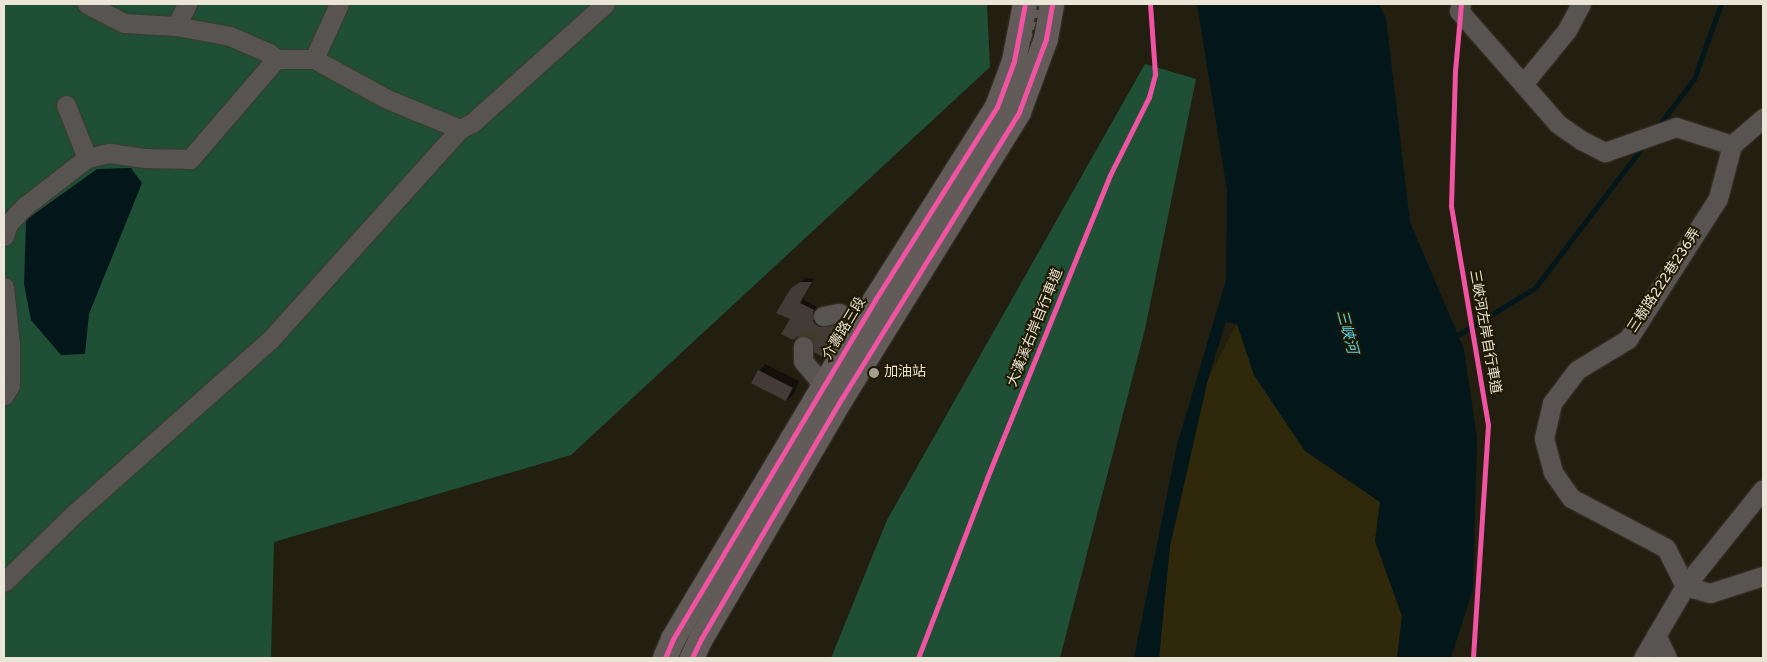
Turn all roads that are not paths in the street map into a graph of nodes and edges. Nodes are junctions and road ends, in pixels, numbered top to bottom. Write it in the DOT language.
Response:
graph roads {
  1 [pos="87,4"];
  2 [pos="187,4"];
  3 [pos="338,4"];
  4 [pos="605,4"];
  5 [pos="1025,4"];
  6 [pos="1052,4"];
  7 [pos="1462,4"];
  8 [pos="1581,4"];
  9 [pos="176,26"];
  10 [pos="276,59"];
  11 [pos="314,59"];
  12 [pos="1523,84"];
  13 [pos="66,104"];
  14 [pos="1763,118"];
  15 [pos="460,129"];
  16 [pos="1732,145"];
  17 [pos="87,158"];
  18 [pos="4,236"];
  19 [pos="4,287"];
  20 [pos="823,316"];
  21 [pos="861,324"];
  22 [pos="803,346"];
  23 [pos="824,386"];
  24 [pos="4,395"];
  25 [pos="1763,488"];
  26 [pos="1763,576"];
  27 [pos="4,582"];
  28 [pos="1686,586"];
  29 [pos="1656,635"];
  30 [pos="669,649"];
  31 [pos="694,654"];
  32 [pos="1643,658"];
  33 [pos="1667,658"];
  1 -- 9 [label="lane"];
  2 -- 9 [label="lane"];
  3 -- 11 [label="lane"];
  4 -- 15 [label="lane"];
  5 -- 21 [label="main road, 介壽路三段"];
  6 -- 31 [label="main road"];
  7 -- 12 [label="lane"];
  8 -- 12 [label="lane"];
  9 -- 10 [label="lane"];
  10 -- 11 [label="lane"];
  10 -- 17 [label="lane"];
  11 -- 15 [label="lane"];
  12 -- 16 [label="lane"];
  13 -- 17 [label="lane"];
  14 -- 16 [label="lane"];
  15 -- 27 [label="lane"];
  16 -- 28 [label="lane, 三樹路222巷236弄"];
  17 -- 18 [label="lane"];
  19 -- 24 [label="lane"];
  20 -- 21 [label="lane"];
  21 -- 23 [label="main road, 介壽路三段"];
  22 -- 23 [label="lane"];
  23 -- 30 [label="main road, 介壽路三段"];
  25 -- 28 [label="lane"];
  26 -- 28 [label="lane"];
  28 -- 29 [label="lane"];
  29 -- 32 [label="lane"];
  29 -- 33 [label="lane"];
  30 -- 31 [label="lane"];
}
